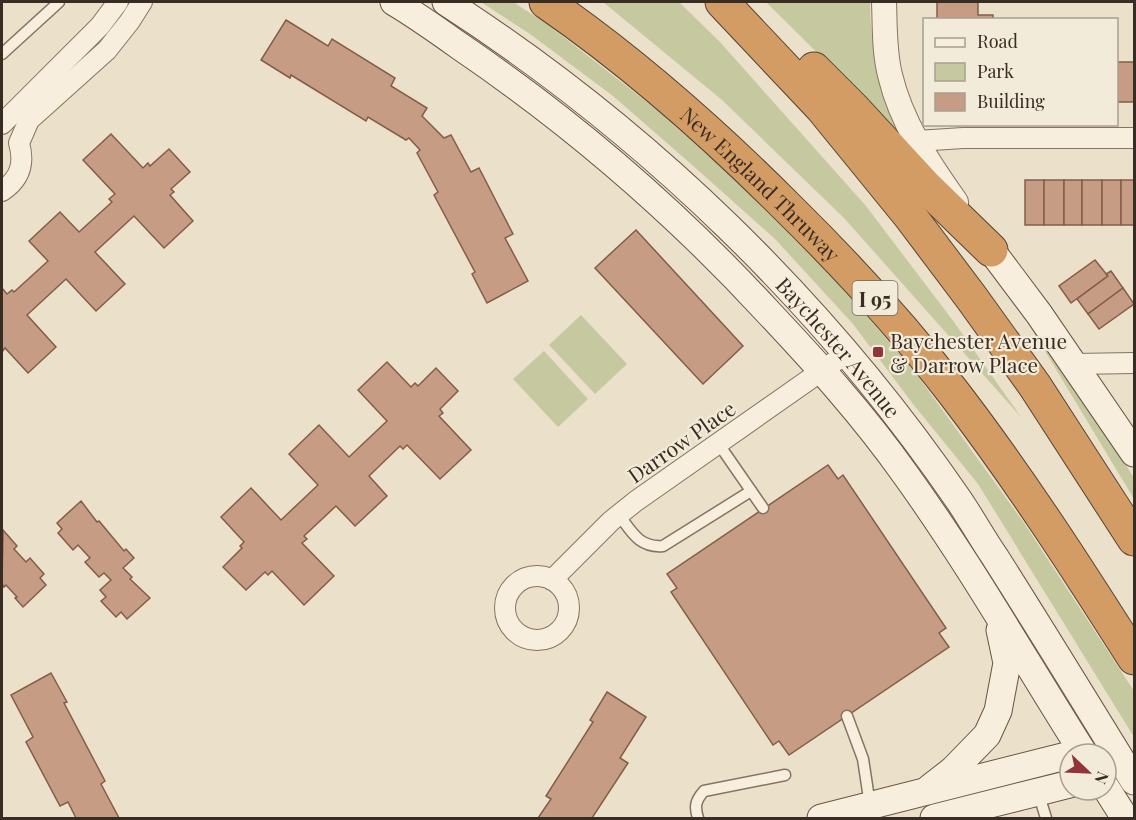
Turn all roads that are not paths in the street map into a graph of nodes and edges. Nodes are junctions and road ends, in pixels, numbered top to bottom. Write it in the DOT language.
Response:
graph roads {
  1 [pos="59,2"];
  2 [pos="118,2"];
  3 [pos="142,2"];
  4 [pos="394,2"];
  5 [pos="446,2"];
  6 [pos="546,2"];
  7 [pos="722,2"];
  8 [pos="747,2"];
  9 [pos="884,2"];
  10 [pos="2,54"];
  11 [pos="2,124"];
  12 [pos="1134,138"];
  13 [pos="916,141"];
  14 [pos="2,191"];
  15 [pos="991,250"];
  16 [pos="847,353"];
  17 [pos="1134,363"];
  18 [pos="1074,364"];
  19 [pos="822,371"];
  20 [pos="718,443"];
  21 [pos="1134,453"];
  22 [pos="751,491"];
  23 [pos="763,508"];
  24 [pos="619,515"];
  25 [pos="1134,539"];
  26 [pos="552,580"];
  27 [pos="998,616"];
  28 [pos="1134,658"];
  29 [pos="847,716"];
  30 [pos="1081,742"];
  31 [pos="1082,742"];
  32 [pos="1058,760"];
  33 [pos="1118,771"];
  34 [pos="784,775"];
  35 [pos="1134,781"];
  36 [pos="1058,787"];
  37 [pos="924,792"];
  38 [pos="1038,792"];
  39 [pos="1115,802"];
  40 [pos="871,812"];
  41 [pos="698,819"];
  42 [pos="821,819"];
  43 [pos="934,819"];
  44 [pos="1046,819"];
  45 [pos="1125,819"];
  1 -- 10 [label="lane"];
  2 -- 11 [label="street"];
  3 -- 14 [label="street"];
  4 -- 19 [label="main road, Baychester Avenue"];
  5 -- 16 [label="main road, Baychester Avenue"];
  6 -- 28 [label="highway, New England Thruway / I 95"];
  7 -- 25 [label="highway"];
  8 -- 15 [label="highway"];
  9 -- 13 [label="street"];
  12 -- 13 [label="street"];
  13 -- 15 [label="street"];
  15 -- 18 [label="main road"];
  16 -- 19 [label="street, Darrow Place"];
  16 -- 31 [label="main road, Baychester Avenue"];
  17 -- 18 [label="street"];
  18 -- 21 [label="main road"];
  19 -- 20 [label="street, Darrow Place"];
  19 -- 27 [label="main road, Baychester Avenue"];
  20 -- 22 [label="lane"];
  20 -- 24 [label="street, Darrow Place"];
  22 -- 23 [label="lane"];
  22 -- 24 [label="lane"];
  24 -- 26 [label="street, Darrow Place"];
  27 -- 30 [label="main road, Baychester Avenue"];
  27 -- 37 [label="main road"];
  29 -- 40 [label="lane"];
  32 -- 37 [label="main road"];
  33 -- 35 [label="main road, Baychester Avenue"];
  34 -- 41 [label="lane"];
  36 -- 38 [label="main road"];
  37 -- 40 [label="main road"];
  38 -- 43 [label="main road"];
  38 -- 44 [label="lane"];
  39 -- 45 [label="main road"];
  40 -- 42 [label="main road"];
}
